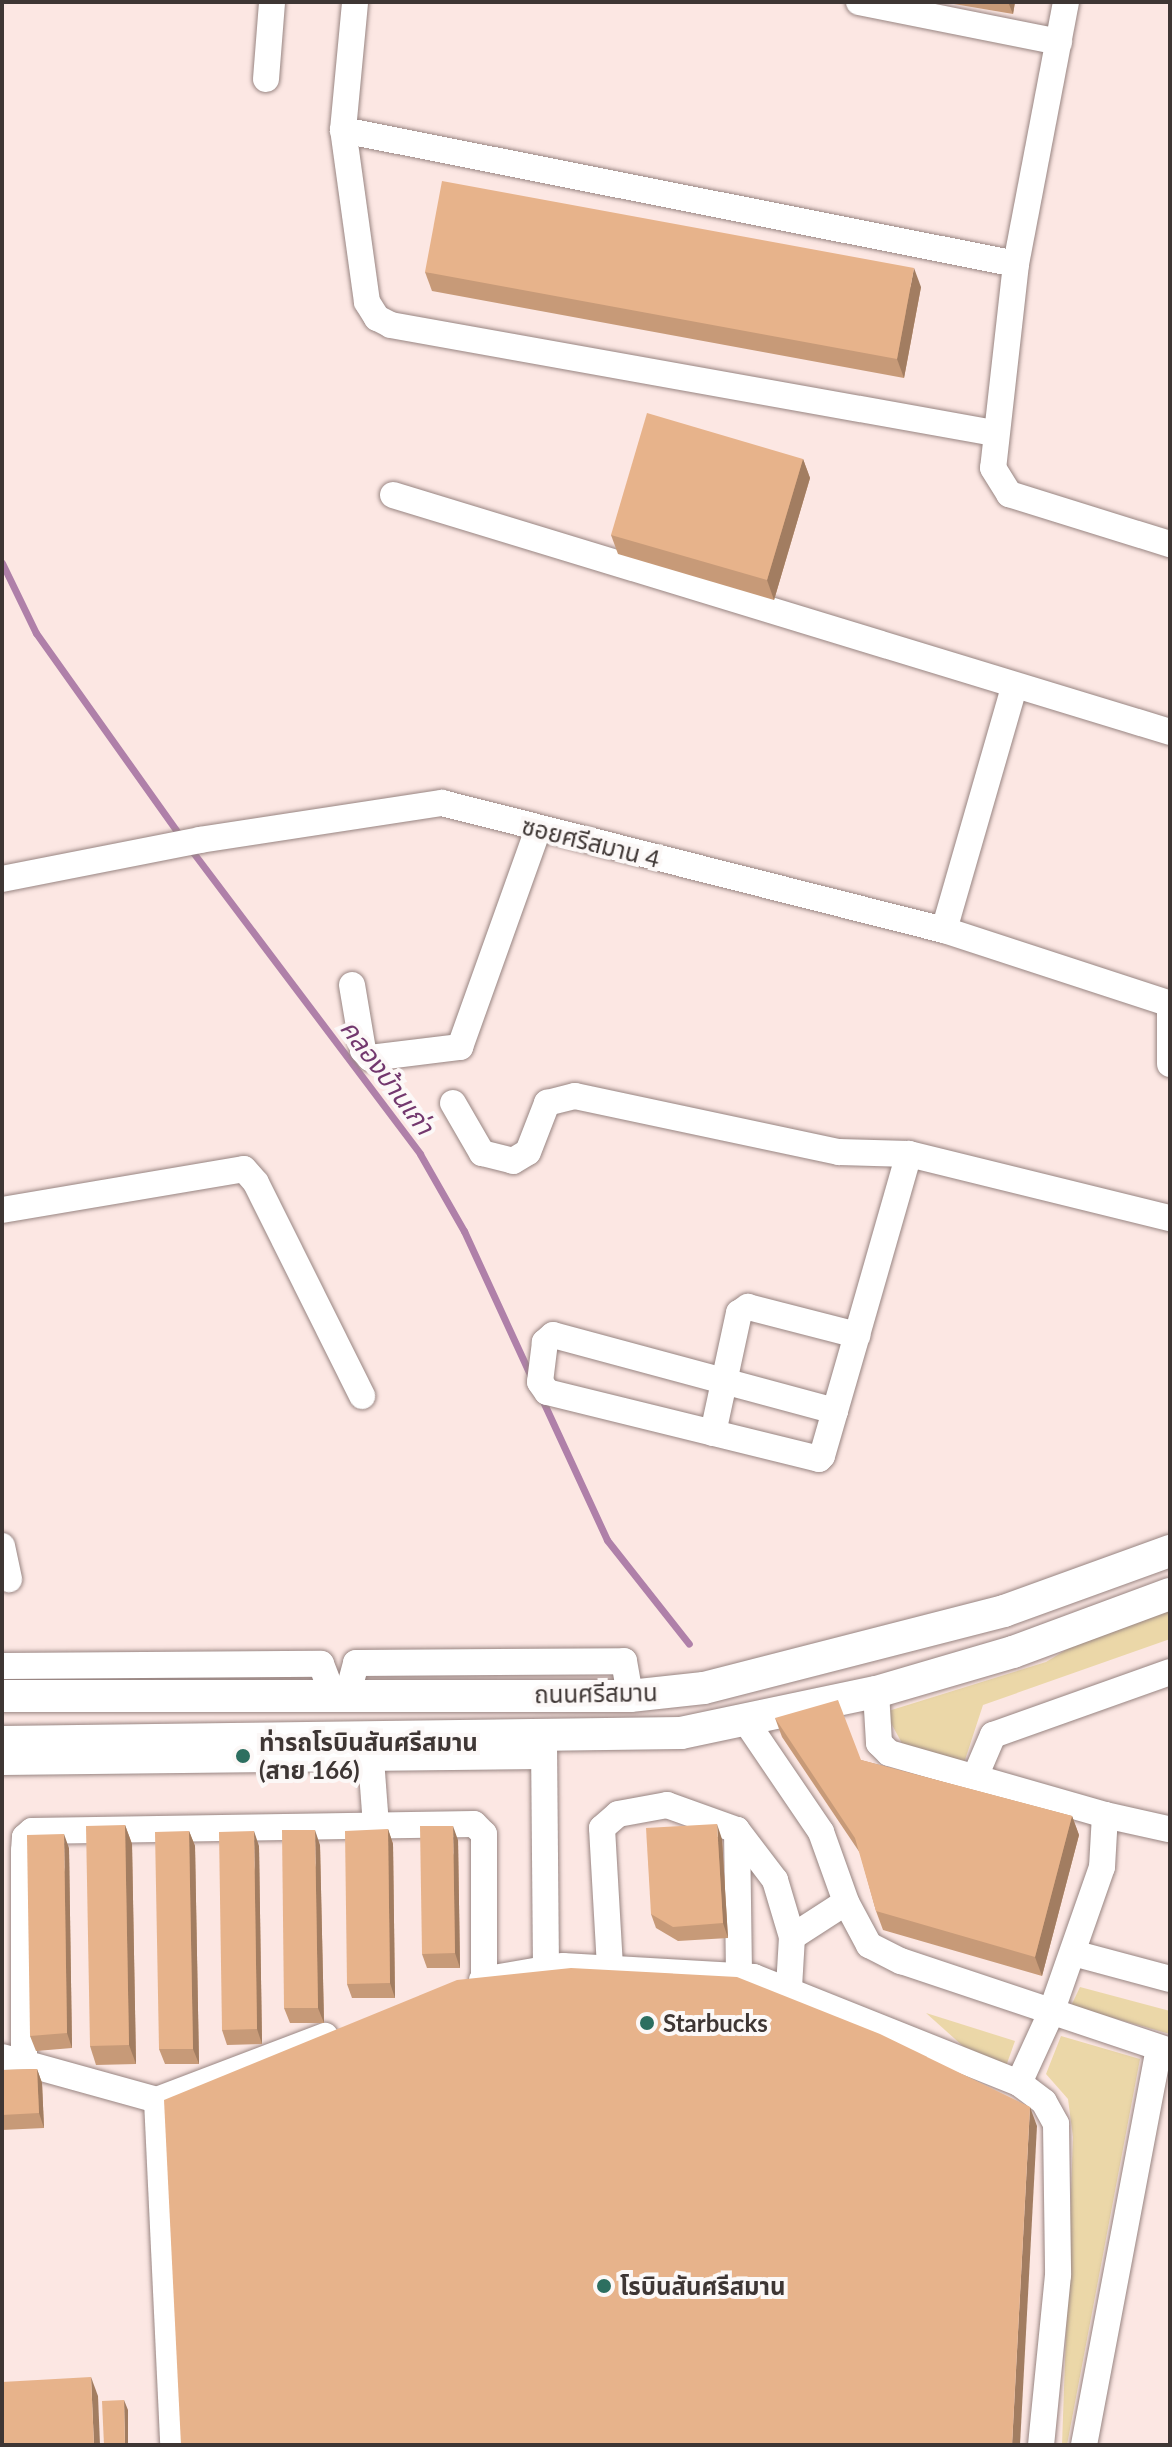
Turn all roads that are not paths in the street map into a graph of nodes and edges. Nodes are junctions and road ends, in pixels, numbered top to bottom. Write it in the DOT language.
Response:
graph roads {
  1 [pos="272,2"];
  2 [pos="355,2"];
  3 [pos="859,2"];
  4 [pos="1066,2"];
  5 [pos="1059,42"];
  6 [pos="266,79"];
  7 [pos="343,130"];
  8 [pos="1016,264"];
  9 [pos="994,433"];
  10 [pos="393,495"];
  11 [pos="1170,544"];
  12 [pos="1014,688"];
  13 [pos="1170,732"];
  14 [pos="538,829"];
  15 [pos="2,879"];
  16 [pos="944,930"];
  17 [pos="352,985"];
  18 [pos="1170,1007"];
  19 [pos="1170,1064"];
  20 [pos="453,1103"];
  21 [pos="909,1154"];
  22 [pos="2,1210"];
  23 [pos="1170,1218"];
  24 [pos="857,1335"];
  25 [pos="724,1381"];
  26 [pos="362,1396"];
  27 [pos="835,1411"];
  28 [pos="713,1433"];
  29 [pos="2,1546"];
  30 [pos="1170,1551"];
  31 [pos="9,1579"];
  32 [pos="1170,1594"];
  33 [pos="2,1666"];
  34 [pos="1170,1672"];
  35 [pos="876,1692"];
  36 [pos="340,1693"];
  37 [pos="2,1696"];
  38 [pos="747,1723"];
  39 [pos="2,1742"];
  40 [pos="544,1747"];
  41 [pos="371,1759"];
  42 [pos="2,1762"];
  43 [pos="975,1777"];
  44 [pos="1105,1815"];
  45 [pos="376,1825"];
  46 [pos="1168,1829"];
  47 [pos="737,1830"];
  48 [pos="846,1902"];
  49 [pos="792,1937"];
  50 [pos="1073,1953"];
  51 [pos="610,1967"];
  52 [pos="546,1969"];
  53 [pos="739,1977"];
  54 [pos="484,1979"];
  55 [pos="1170,1979"];
  56 [pos="458,1986"];
  57 [pos="789,1988"];
  58 [pos="1051,2013"];
  59 [pos="343,2029"];
  60 [pos="1164,2050"];
  61 [pos="13,2061"];
  62 [pos="1019,2083"];
  63 [pos="157,2100"];
  64 [pos="173,2445"];
  65 [pos="1041,2445"];
  66 [pos="1084,2445"];
  1 -- 6 [label="street"];
  2 -- 7 [label="street"];
  3 -- 5 [label="street"];
  4 -- 5 [label="street"];
  5 -- 8 [label="street"];
  7 -- 8 [label="street"];
  7 -- 9 [label="street"];
  8 -- 9 [label="street"];
  9 -- 11 [label="street"];
  10 -- 12 [label="street"];
  12 -- 13 [label="street"];
  12 -- 16 [label="street"];
  14 -- 15 [label="street, ซอยศรีสมาน 4"];
  14 -- 16 [label="street, ซอยศรีสมาน 4"];
  14 -- 17 [label="street"];
  16 -- 18 [label="street, ซอยศรีสมาน 4"];
  18 -- 19 [label="street"];
  20 -- 21 [label="street"];
  21 -- 23 [label="street"];
  21 -- 24 [label="street"];
  22 -- 26 [label="street"];
  24 -- 25 [label="street"];
  24 -- 27 [label="street"];
  25 -- 27 [label="street"];
  25 -- 28 [label="street"];
  25 -- 28 [label="street"];
  27 -- 28 [label="street"];
  29 -- 31 [label="street"];
  30 -- 36 [label="main road, ถนนศรีสมาน"];
  32 -- 35 [label="main road, ถนนศรีสมาน"];
  33 -- 36 [label="street"];
  34 -- 43 [label="street"];
  35 -- 38 [label="main road, ถนนศรีสมาน"];
  35 -- 43 [label="street"];
  36 -- 37 [label="main road, ถนนศรีสมาน"];
  38 -- 40 [label="main road, ถนนศรีสมาน"];
  38 -- 48 [label="street"];
  39 -- 40 [label="main road, ถนนศรีสมาน"];
  40 -- 41 [label="street"];
  40 -- 52 [label="street"];
  41 -- 42 [label="street"];
  41 -- 45 [label="street"];
  43 -- 44 [label="street"];
  44 -- 46 [label="street"];
  44 -- 50 [label="street"];
  45 -- 54 [label="street"];
  45 -- 61 [label="street"];
  47 -- 49 [label="street"];
  47 -- 51 [label="street"];
  47 -- 53 [label="street"];
  48 -- 49 [label="street"];
  48 -- 58 [label="street"];
  49 -- 57 [label="street"];
  50 -- 55 [label="street"];
  50 -- 58 [label="street"];
  51 -- 52 [label="street"];
  51 -- 53 [label="street"];
  52 -- 54 [label="street"];
  53 -- 57 [label="street"];
  54 -- 56 [label="street"];
  57 -- 62 [label="street"];
  58 -- 60 [label="street"];
  58 -- 62 [label="street"];
  59 -- 63 [label="street"];
  60 -- 66 [label="street"];
  61 -- 63 [label="street"];
  62 -- 65 [label="street"];
  63 -- 64 [label="street"];
}
